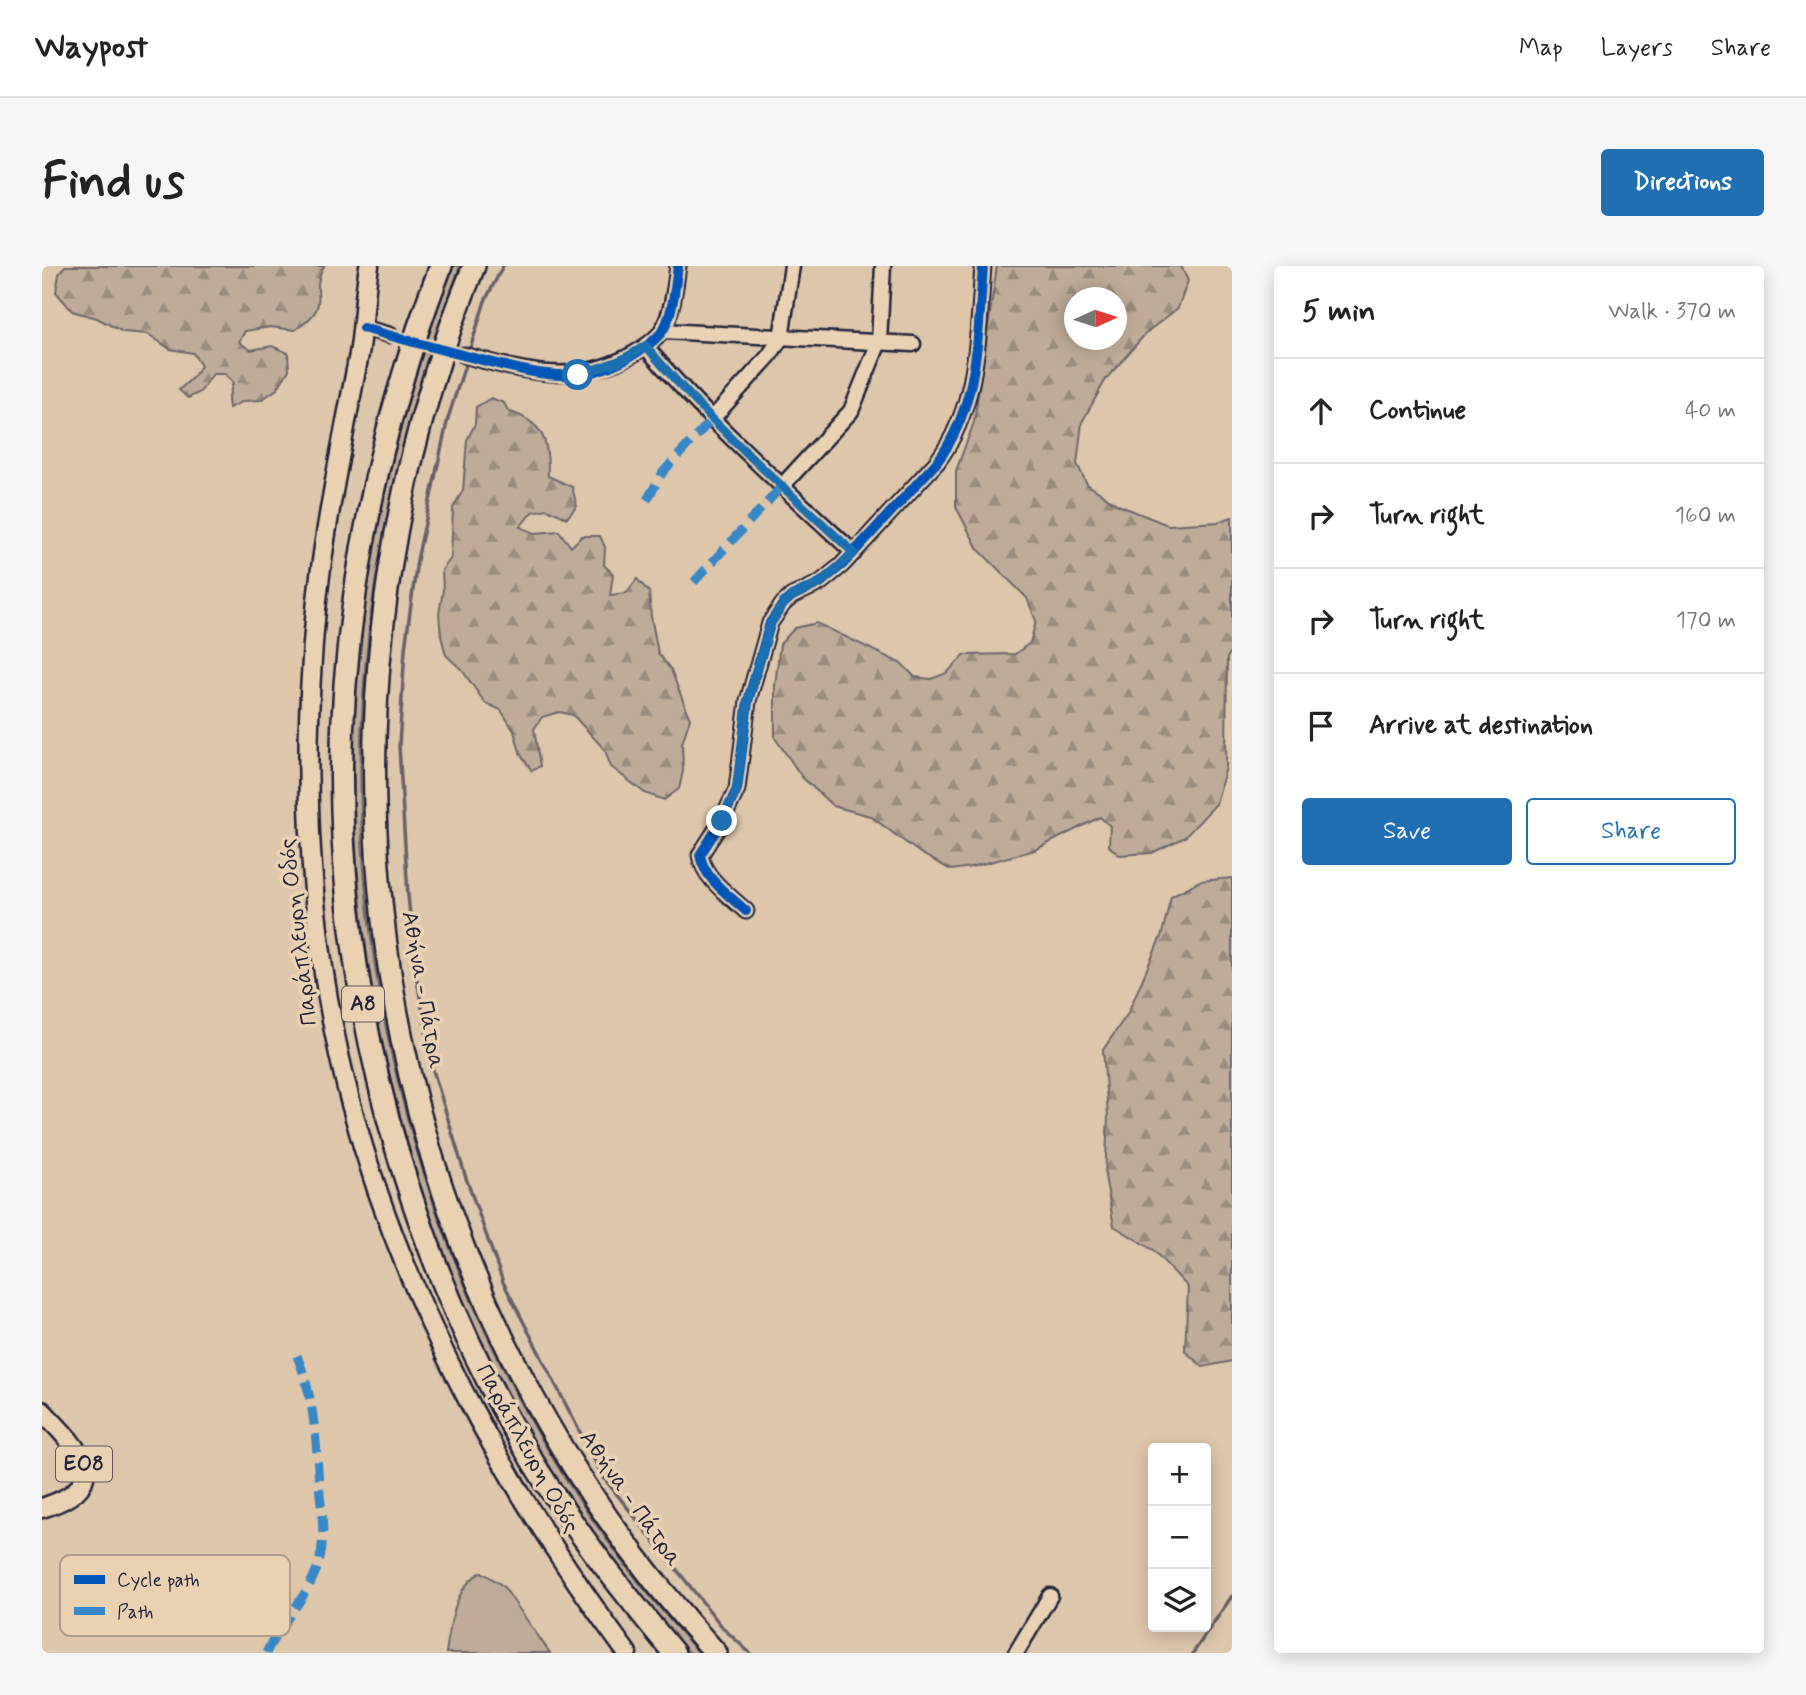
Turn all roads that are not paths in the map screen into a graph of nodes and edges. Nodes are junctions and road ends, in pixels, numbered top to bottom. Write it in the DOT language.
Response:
graph roads {
  1 [pos="369,266"];
  2 [pos="441,266"];
  3 [pos="474,266"];
  4 [pos="678,266"];
  5 [pos="792,266"];
  6 [pos="883,266"];
  7 [pos="983,266"];
  8 [pos="363,328"];
  9 [pos="663,331"];
  10 [pos="390,335"];
  11 [pos="781,338"];
  12 [pos="878,342"];
  13 [pos="913,344"];
  14 [pos="646,346"];
  15 [pos="464,355"];
  16 [pos="712,419"];
  17 [pos="782,486"];
  18 [pos="854,553"];
  19 [pos="747,911"];
  20 [pos="42,1411"];
  21 [pos="42,1508"];
  22 [pos="1050,1596"];
  23 [pos="627,1653"];
  24 [pos="674,1653"];
  25 [pos="716,1653"];
  26 [pos="1016,1653"];
  1 -- 8 [label="main road, Παράπλευρη Οδός"];
  2 -- 24 [label="highway, Α8"];
  3 -- 25 [label="highway, Αθήνα - Πάτρα / Α8"];
  4 -- 9 [label="street"];
  5 -- 11 [label="street"];
  6 -- 12 [label="street"];
  7 -- 18 [label="street"];
  8 -- 10 [label="street"];
  8 -- 23 [label="main road, Παράπλευρη Οδός"];
  9 -- 11 [label="street"];
  9 -- 14 [label="street"];
  11 -- 12 [label="street"];
  11 -- 16 [label="street"];
  12 -- 13 [label="street"];
  12 -- 17 [label="street"];
  14 -- 15 [label="street"];
  14 -- 16 [label="street"];
  16 -- 17 [label="street"];
  17 -- 18 [label="street"];
  18 -- 19 [label="street"];
  20 -- 21 [label="main road, ΕΟ8"];
  22 -- 26 [label="street"];
}
